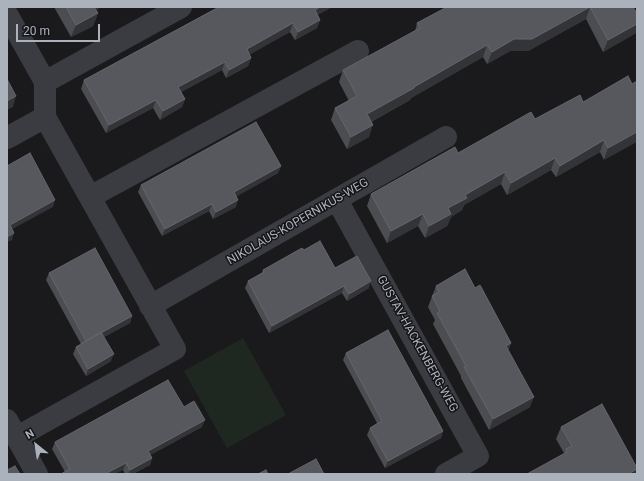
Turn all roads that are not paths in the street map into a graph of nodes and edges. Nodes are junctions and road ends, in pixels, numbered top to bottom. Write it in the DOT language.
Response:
graph roads {
  1 [pos="181,7"];
  2 [pos="7,14"];
  3 [pos="358,51"];
  4 [pos="45,82"];
  5 [pos="45,117"];
  6 [pos="446,137"];
  7 [pos="7,138"];
  8 [pos="90,197"];
  9 [pos="337,200"];
  10 [pos="150,306"];
  11 [pos="12,429"];
  12 [pos="37,474"];
  13 [pos="446,474"];
  1 -- 4 [label="street"];
  2 -- 4 [label="street"];
  3 -- 8 [label="street"];
  4 -- 5 [label="street"];
  5 -- 7 [label="street"];
  5 -- 8 [label="street"];
  6 -- 9 [label="street, NIKOLAUS-KOPERNIKUS-WEG"];
  8 -- 10 [label="street"];
  9 -- 10 [label="street, NIKOLAUS-KOPERNIKUS-WEG"];
  9 -- 13 [label="street, GUSTAV-HACKENBERG-WEG"];
  10 -- 11 [label="street"];
  11 -- 12 [label="street"];
}
